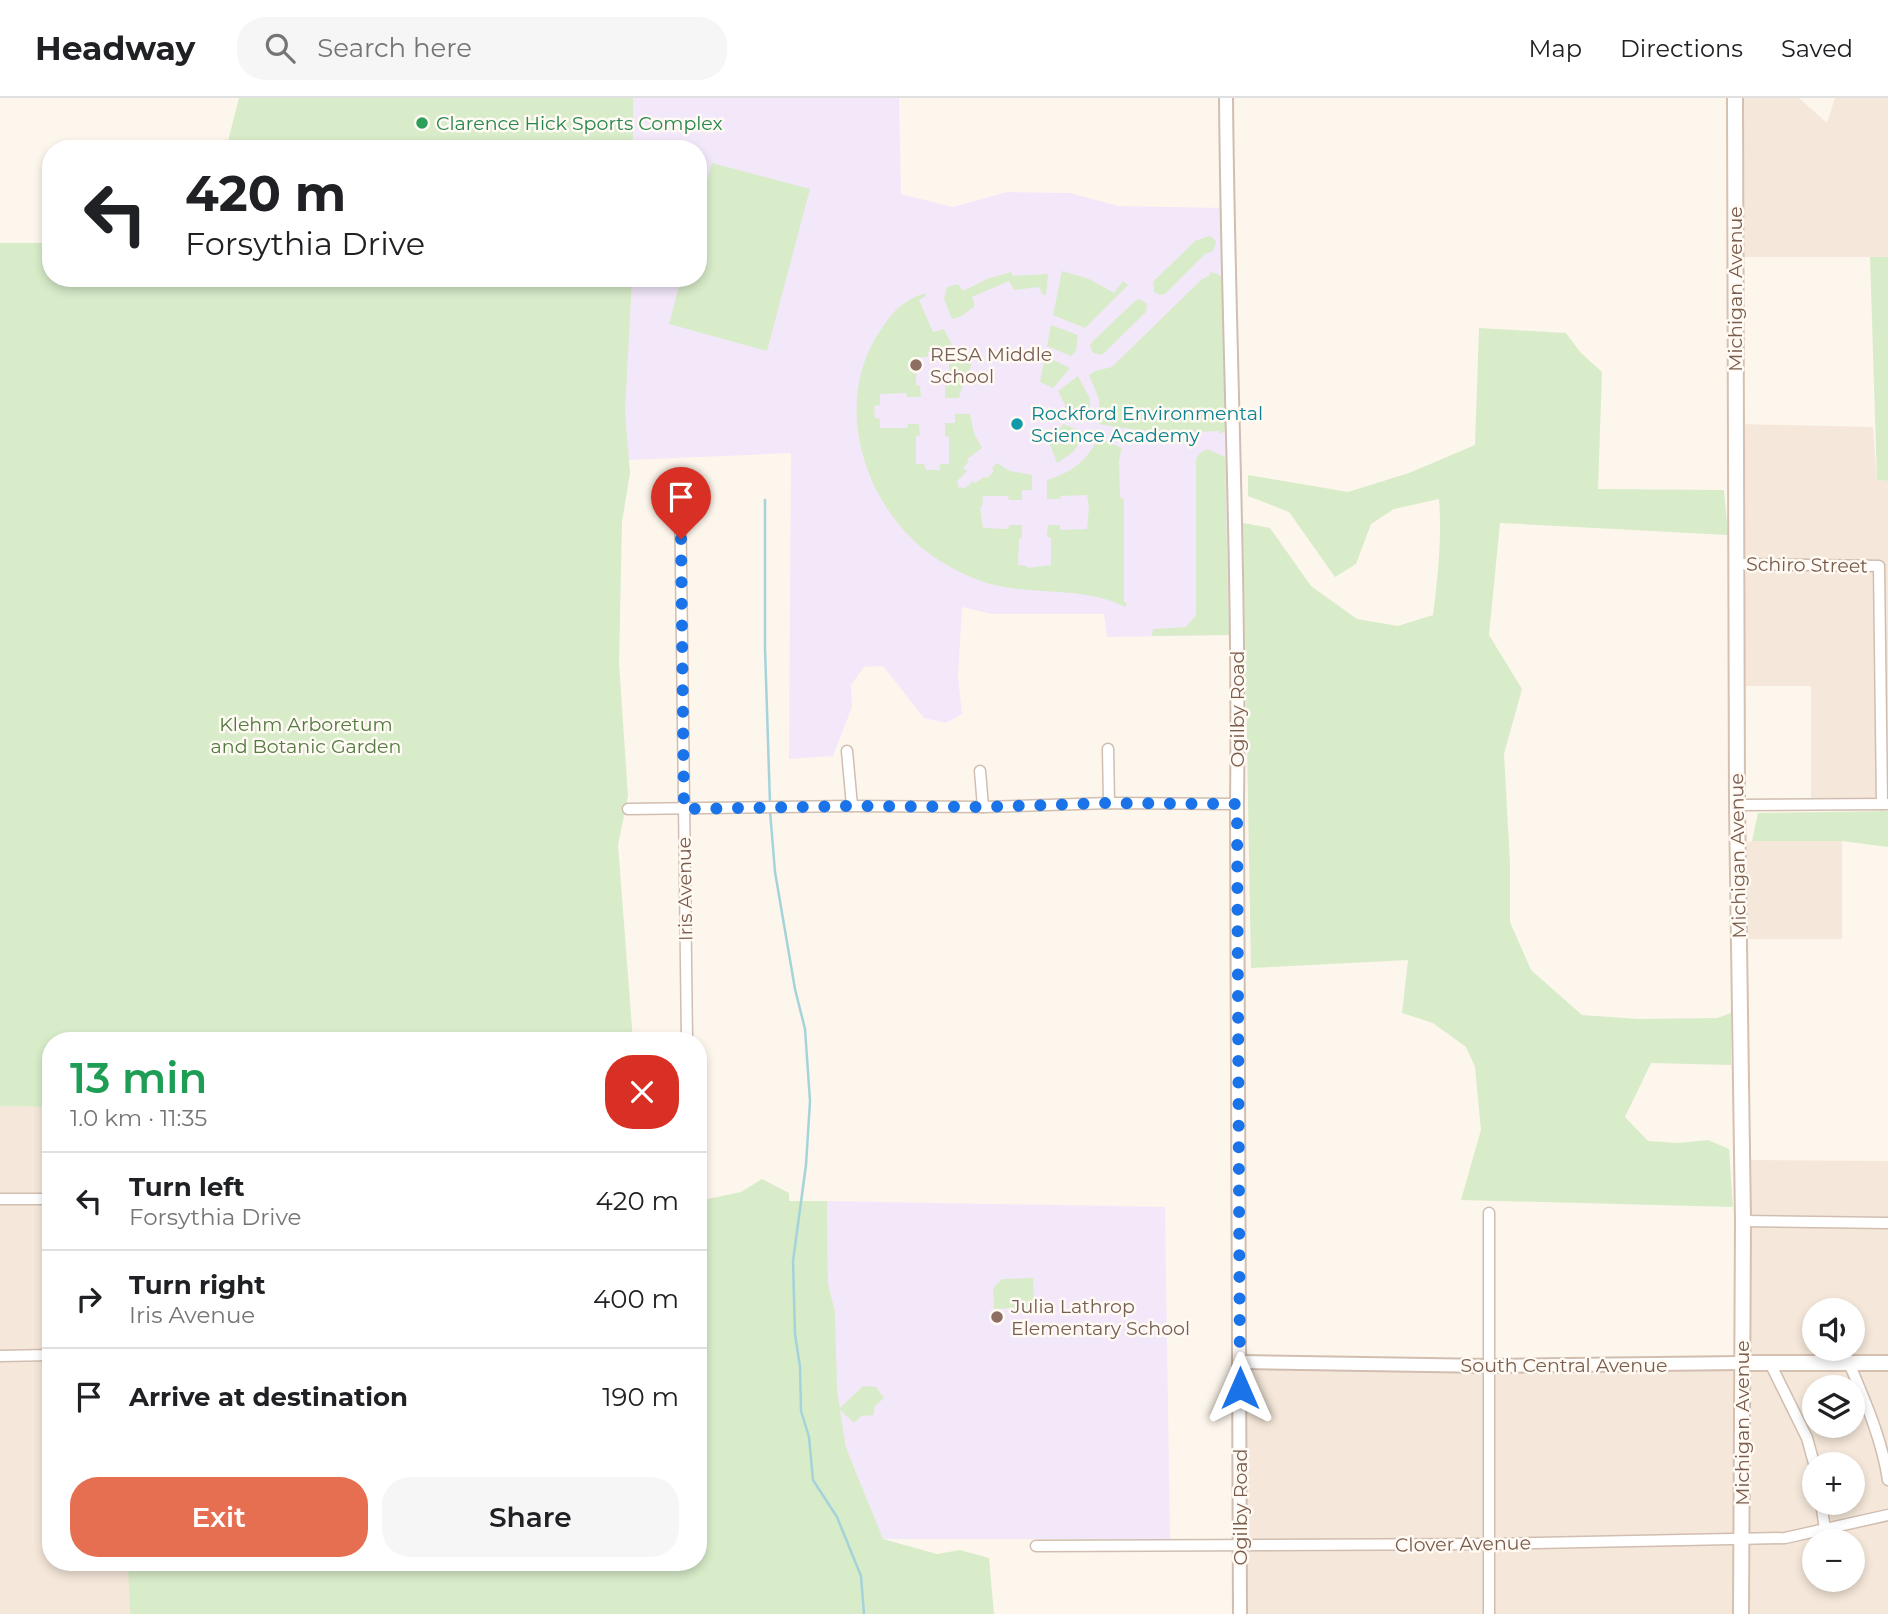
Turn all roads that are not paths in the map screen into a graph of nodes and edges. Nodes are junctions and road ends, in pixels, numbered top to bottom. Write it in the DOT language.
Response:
graph roads {
  1 [pos="1226,98"];
  2 [pos="1735,98"];
  3 [pos="680,485"];
  4 [pos="1736,564"];
  5 [pos="1108,749"];
  6 [pos="847,751"];
  7 [pos="980,771"];
  8 [pos="1109,803"];
  9 [pos="1237,804"];
  10 [pos="1885,804"];
  11 [pos="1737,805"];
  12 [pos="852,806"];
  13 [pos="983,807"];
  14 [pos="628,809"];
  15 [pos="684,809"];
  16 [pos="687,1032"];
  17 [pos="0,1199"];
  18 [pos="42,1199"];
  19 [pos="1489,1213"];
  20 [pos="1743,1221"];
  21 [pos="1888,1223"];
  22 [pos="42,1355"];
  23 [pos="0,1356"];
  24 [pos="1240,1362"];
  25 [pos="1742,1363"];
  26 [pos="1770,1363"];
  27 [pos="1849,1363"];
  28 [pos="1888,1363"];
  29 [pos="1489,1366"];
  30 [pos="1811,1452"];
  31 [pos="1888,1480"];
  32 [pos="1823,1515"];
  33 [pos="1888,1515"];
  34 [pos="1825,1529"];
  35 [pos="1802,1534"];
  36 [pos="1742,1538"];
  37 [pos="1490,1544"];
  38 [pos="1241,1545"];
  39 [pos="1036,1546"];
  40 [pos="1240,1614"];
  41 [pos="1489,1614"];
  42 [pos="1741,1614"];
  1 -- 9 [label="street, Ogilby Road"];
  2 -- 4 [label="main road, Michigan Avenue"];
  3 -- 15 [label="street, Iris Avenue"];
  4 -- 10 [label="street, Schiro Street"];
  4 -- 11 [label="main road, Michigan Avenue"];
  5 -- 8 [label="street"];
  6 -- 12 [label="street"];
  7 -- 13 [label="street"];
  8 -- 9 [label="street"];
  8 -- 13 [label="street"];
  9 -- 24 [label="street, Ogilby Road"];
  10 -- 11 [label="street"];
  11 -- 20 [label="main road, Michigan Avenue"];
  12 -- 13 [label="street"];
  12 -- 15 [label="street"];
  14 -- 15 [label="street"];
  15 -- 16 [label="street, Iris Avenue"];
  17 -- 18 [label="street"];
  19 -- 29 [label="street"];
  20 -- 21 [label="street"];
  20 -- 25 [label="main road, Michigan Avenue"];
  22 -- 23 [label="street"];
  24 -- 29 [label="street, South Central Avenue"];
  24 -- 38 [label="street, Ogilby Road"];
  25 -- 26 [label="main road, South Central Avenue"];
  25 -- 29 [label="street, South Central Avenue"];
  25 -- 36 [label="main road, Michigan Avenue"];
  26 -- 27 [label="main road, South Central Avenue"];
  26 -- 30 [label="street"];
  27 -- 28 [label="main road, South Central Avenue"];
  27 -- 31 [label="street"];
  29 -- 37 [label="street"];
  32 -- 34 [label="street"];
  33 -- 34 [label="street, Clover Avenue"];
  35 -- 36 [label="street, Clover Avenue"];
  36 -- 37 [label="street, Clover Avenue"];
  36 -- 42 [label="main road, Michigan Avenue"];
  37 -- 38 [label="street, Clover Avenue"];
  37 -- 41 [label="street"];
  38 -- 39 [label="street, Clover Avenue"];
  38 -- 40 [label="street, Ogilby Road"];
}
